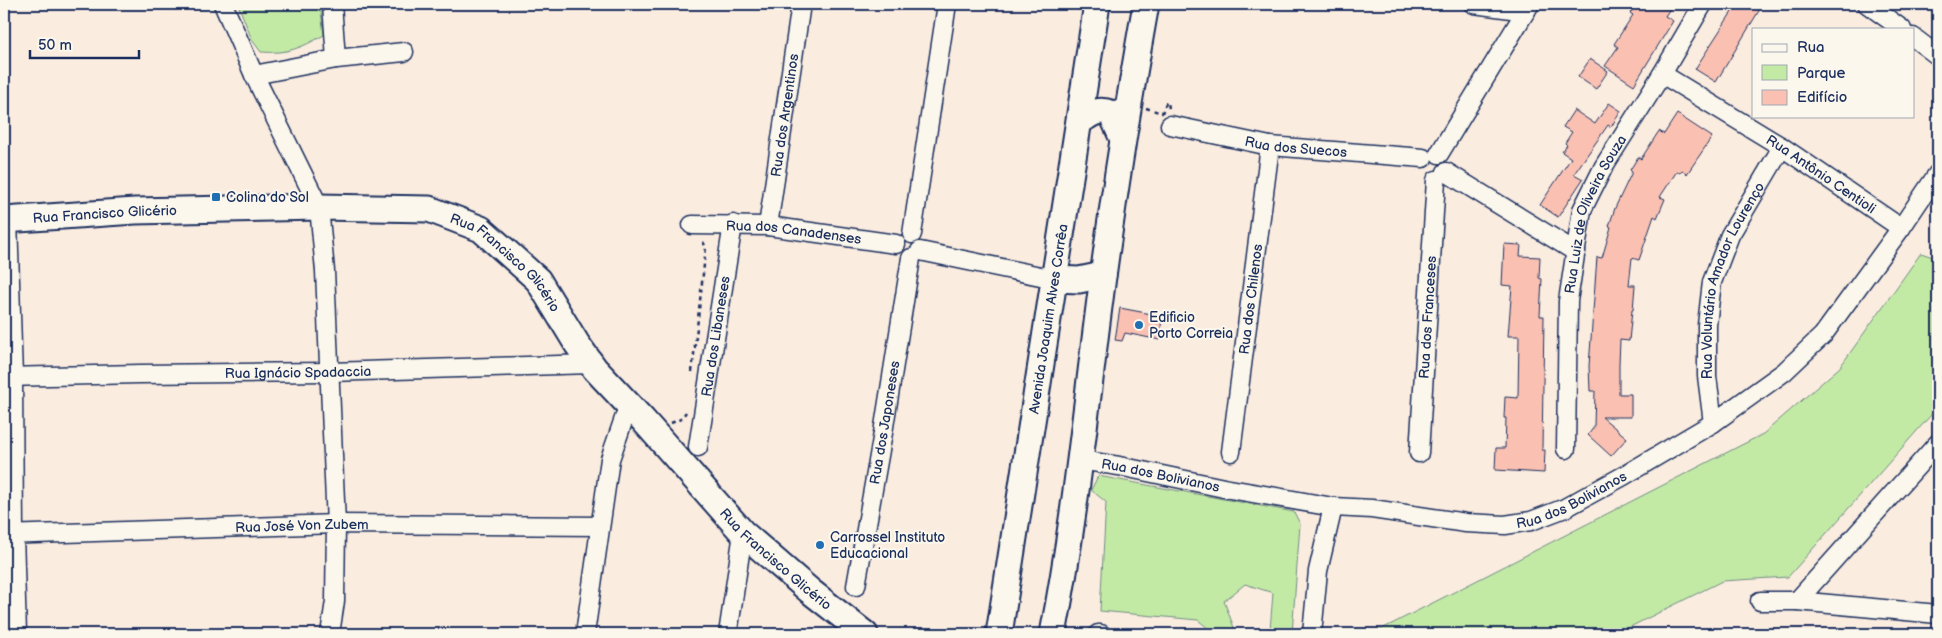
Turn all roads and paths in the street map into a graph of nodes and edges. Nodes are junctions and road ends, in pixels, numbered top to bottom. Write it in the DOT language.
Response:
graph roads {
  1 [pos="222,4"];
  2 [pos="332,4"];
  3 [pos="801,4"];
  4 [pos="947,4"];
  5 [pos="1097,4"];
  6 [pos="1146,4"];
  7 [pos="1474,4"];
  8 [pos="1702,4"];
  9 [pos="1870,4"];
  10 [pos="1528,7"];
  11 [pos="1901,28"];
  12 [pos="1914,38"];
  13 [pos="404,52"];
  14 [pos="1938,56"];
  15 [pos="336,59"];
  16 [pos="1662,74"];
  17 [pos="254,75"];
  18 [pos="1129,101"];
  19 [pos="1080,121"];
  20 [pos="1170,125"];
  21 [pos="1122,137"];
  22 [pos="1270,146"];
  23 [pos="1782,147"];
  24 [pos="1431,156"];
  25 [pos="1938,174"];
  26 [pos="1441,176"];
  27 [pos="319,207"];
  28 [pos="6,220"];
  29 [pos="733,224"];
  30 [pos="694,225"];
  31 [pos="768,226"];
  32 [pos="1901,228"];
  33 [pos="912,234"];
  34 [pos="896,244"];
  35 [pos="1576,252"];
  36 [pos="916,254"];
  37 [pos="1103,275"];
  38 [pos="1055,279"];
  39 [pos="591,364"];
  40 [pos="330,372"];
  41 [pos="692,375"];
  42 [pos="9,377"];
  43 [pos="688,406"];
  44 [pos="636,412"];
  45 [pos="1713,423"];
  46 [pos="1938,443"];
  47 [pos="698,447"];
  48 [pos="1566,448"];
  49 [pos="1231,452"];
  50 [pos="1419,454"];
  51 [pos="1080,460"];
  52 [pos="1333,507"];
  53 [pos="336,524"];
  54 [pos="600,526"];
  55 [pos="743,533"];
  56 [pos="9,534"];
  57 [pos="856,586"];
  58 [pos="1760,601"];
  59 [pos="1797,602"];
  60 [pos="1938,614"];
  61 [pos="17,634"];
  62 [pos="330,634"];
  63 [pos="585,634"];
  64 [pos="728,634"];
  65 [pos="865,634"];
  66 [pos="999,634"];
  67 [pos="1053,634"];
  68 [pos="1312,634"];
  1 -- 17 [label="street"];
  2 -- 15 [label="street"];
  3 -- 31 [label="street, Rua dos Argentinos"];
  4 -- 33 [label="street"];
  5 -- 19 [label="main road, Avenida Joaquim Alves Corrêa"];
  6 -- 18 [label="main road"];
  7 -- 10 [label="street"];
  8 -- 16 [label="street, Rua Luiz de Oliveira Souza"];
  9 -- 11 [label="street"];
  10 -- 24 [label="street"];
  12 -- 14 [label="street"];
  13 -- 15 [label="street"];
  15 -- 17 [label="street"];
  16 -- 23 [label="street, Rua Antônio Centioli"];
  16 -- 35 [label="street, Rua Luiz de Oliveira Souza"];
  17 -- 27 [label="street"];
  18 -- 20 [label="path"];
  18 -- 21 [label="main road"];
  19 -- 21 [label="main road"];
  19 -- 38 [label="main road, Avenida Joaquim Alves Corrêa"];
  20 -- 22 [label="street, Rua dos Suecos"];
  21 -- 37 [label="main road"];
  22 -- 24 [label="street, Rua dos Suecos"];
  22 -- 49 [label="street, Rua dos Chilenos"];
  23 -- 32 [label="street, Rua Antônio Centioli"];
  23 -- 45 [label="street, Rua Voluntário Amador Lourenço"];
  24 -- 26 [label="street"];
  24 -- 26 [label="street"];
  25 -- 32 [label="street, Rua dos Bolivianos"];
  26 -- 35 [label="street"];
  26 -- 50 [label="street, Rua dos Franceses"];
  27 -- 28 [label="main road, Rua Francisco Glicério"];
  27 -- 39 [label="main road, Rua Francisco Glicério"];
  27 -- 40 [label="street"];
  28 -- 42 [label="street"];
  29 -- 30 [label="street, Rua dos Canadenses"];
  29 -- 31 [label="street, Rua dos Canadenses"];
  29 -- 47 [label="street, Rua dos Libaneses"];
  30 -- 41 [label="path"];
  31 -- 34 [label="street, Rua dos Canadenses"];
  32 -- 45 [label="street, Rua dos Bolivianos"];
  33 -- 34 [label="street"];
  33 -- 36 [label="street"];
  34 -- 36 [label="street"];
  35 -- 48 [label="street, Rua Luiz de Oliveira Souza"];
  36 -- 38 [label="street"];
  36 -- 57 [label="street, Rua dos Japoneses"];
  37 -- 38 [label="main road"];
  37 -- 51 [label="main road"];
  38 -- 66 [label="main road, Avenida Joaquim Alves Corrêa"];
  39 -- 40 [label="street, Rua Ignácio Spadaccia"];
  39 -- 44 [label="main road, Rua Francisco Glicério"];
  40 -- 42 [label="street, Rua Ignácio Spadaccia"];
  40 -- 53 [label="street"];
  42 -- 56 [label="street"];
  43 -- 44 [label="path"];
  44 -- 54 [label="street"];
  44 -- 55 [label="main road, Rua Francisco Glicério"];
  45 -- 52 [label="street, Rua dos Bolivianos"];
  46 -- 59 [label="street"];
  51 -- 52 [label="street, Rua dos Bolivianos"];
  51 -- 67 [label="main road"];
  52 -- 68 [label="street"];
  53 -- 54 [label="street, Rua José Von Zubem"];
  53 -- 56 [label="street, Rua José Von Zubem"];
  53 -- 62 [label="street"];
  54 -- 63 [label="street"];
  55 -- 64 [label="street"];
  55 -- 65 [label="main road, Rua Francisco Glicério"];
  56 -- 61 [label="street"];
  58 -- 59 [label="street"];
  59 -- 60 [label="street"];
}
